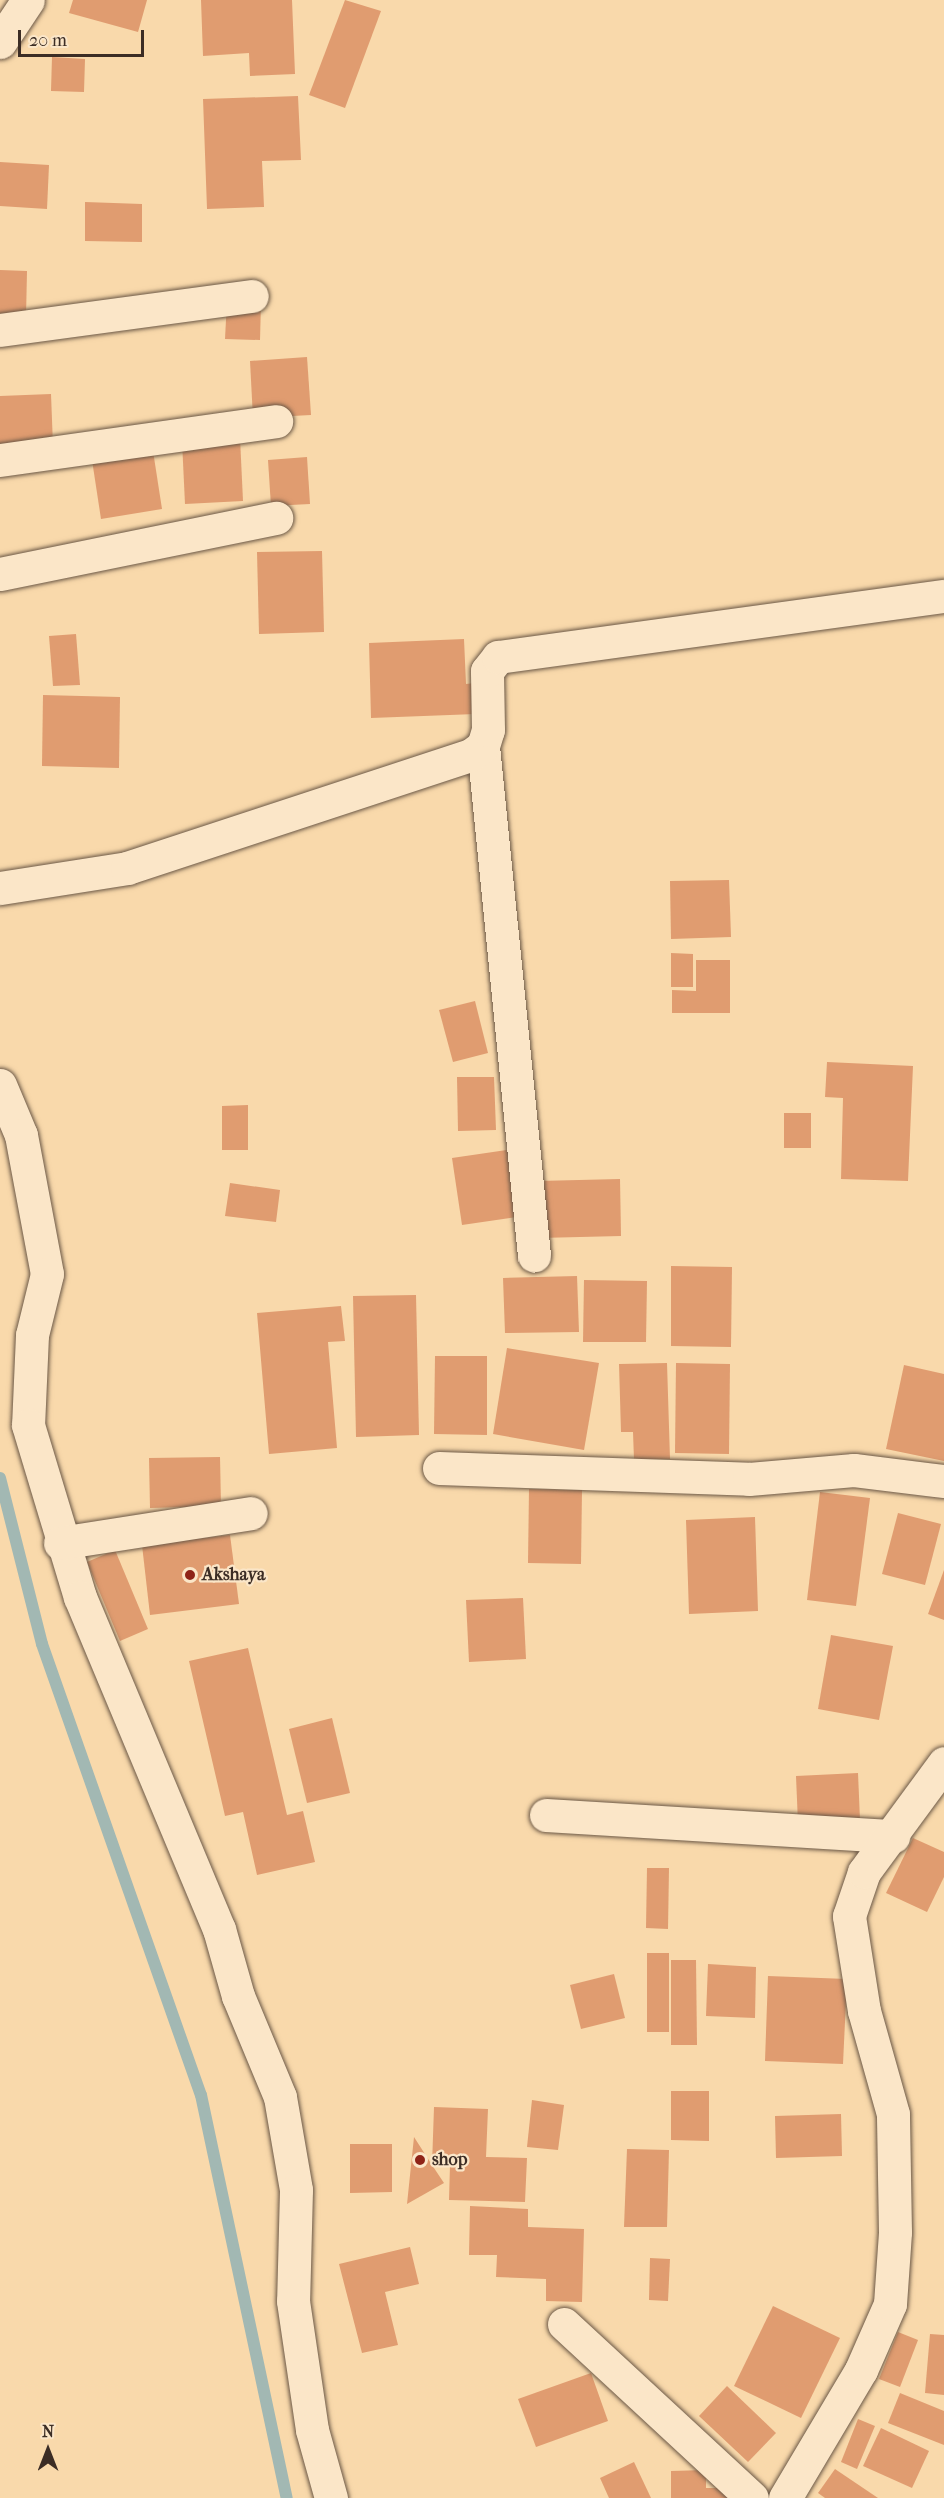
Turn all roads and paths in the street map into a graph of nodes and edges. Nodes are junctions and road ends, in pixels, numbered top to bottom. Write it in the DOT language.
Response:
graph roads {
  1 [pos="28,0"];
  2 [pos="0,42"];
  3 [pos="252,296"];
  4 [pos="0,330"];
  5 [pos="276,421"];
  6 [pos="0,460"];
  7 [pos="276,518"];
  8 [pos="0,574"];
  9 [pos="944,596"];
  10 [pos="483,746"];
  11 [pos="0,888"];
  12 [pos="0,1085"];
  13 [pos="534,1255"];
  14 [pos="439,1468"];
  15 [pos="944,1481"];
  16 [pos="251,1513"];
  17 [pos="60,1543"];
  18 [pos="944,1763"];
  19 [pos="546,1815"];
  20 [pos="893,1836"];
  21 [pos="564,2324"];
  22 [pos="331,2498"];
  23 [pos="752,2498"];
  24 [pos="785,2498"];
  1 -- 2 [label="street"];
  3 -- 4 [label="street"];
  5 -- 6 [label="street"];
  7 -- 8 [label="street"];
  9 -- 10 [label="street"];
  10 -- 11 [label="street"];
  10 -- 13 [label="street"];
  12 -- 17 [label="street"];
  14 -- 15 [label="street"];
  16 -- 17 [label="street"];
  17 -- 22 [label="street"];
  18 -- 20 [label="street"];
  19 -- 20 [label="street"];
  20 -- 24 [label="street"];
  21 -- 23 [label="street"];
}
